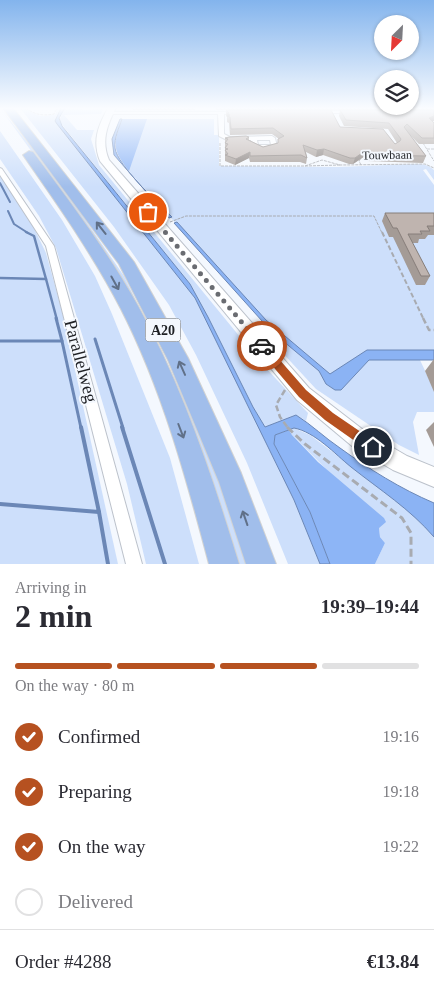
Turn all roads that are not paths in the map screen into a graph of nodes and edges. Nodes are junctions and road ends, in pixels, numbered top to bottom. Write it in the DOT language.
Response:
graph roads {
  1 [pos="15,134"];
  2 [pos="28,134"];
  3 [pos="100,134"];
  4 [pos="221,134"];
  5 [pos="254,139"];
  6 [pos="0,170"];
  7 [pos="434,477"];
  8 [pos="134,564"];
  9 [pos="224,564"];
  10 [pos="261,564"];
  1 -- 9 [label="highway, A20, one-way"];
  10 -- 2 [label="highway, A20, one-way"];
  3 -- 7 [label="street"];
  4 -- 5 [label="street"];
  5 -- 5 [label="street"];
  6 -- 8 [label="street, Parallelweg"];
}
